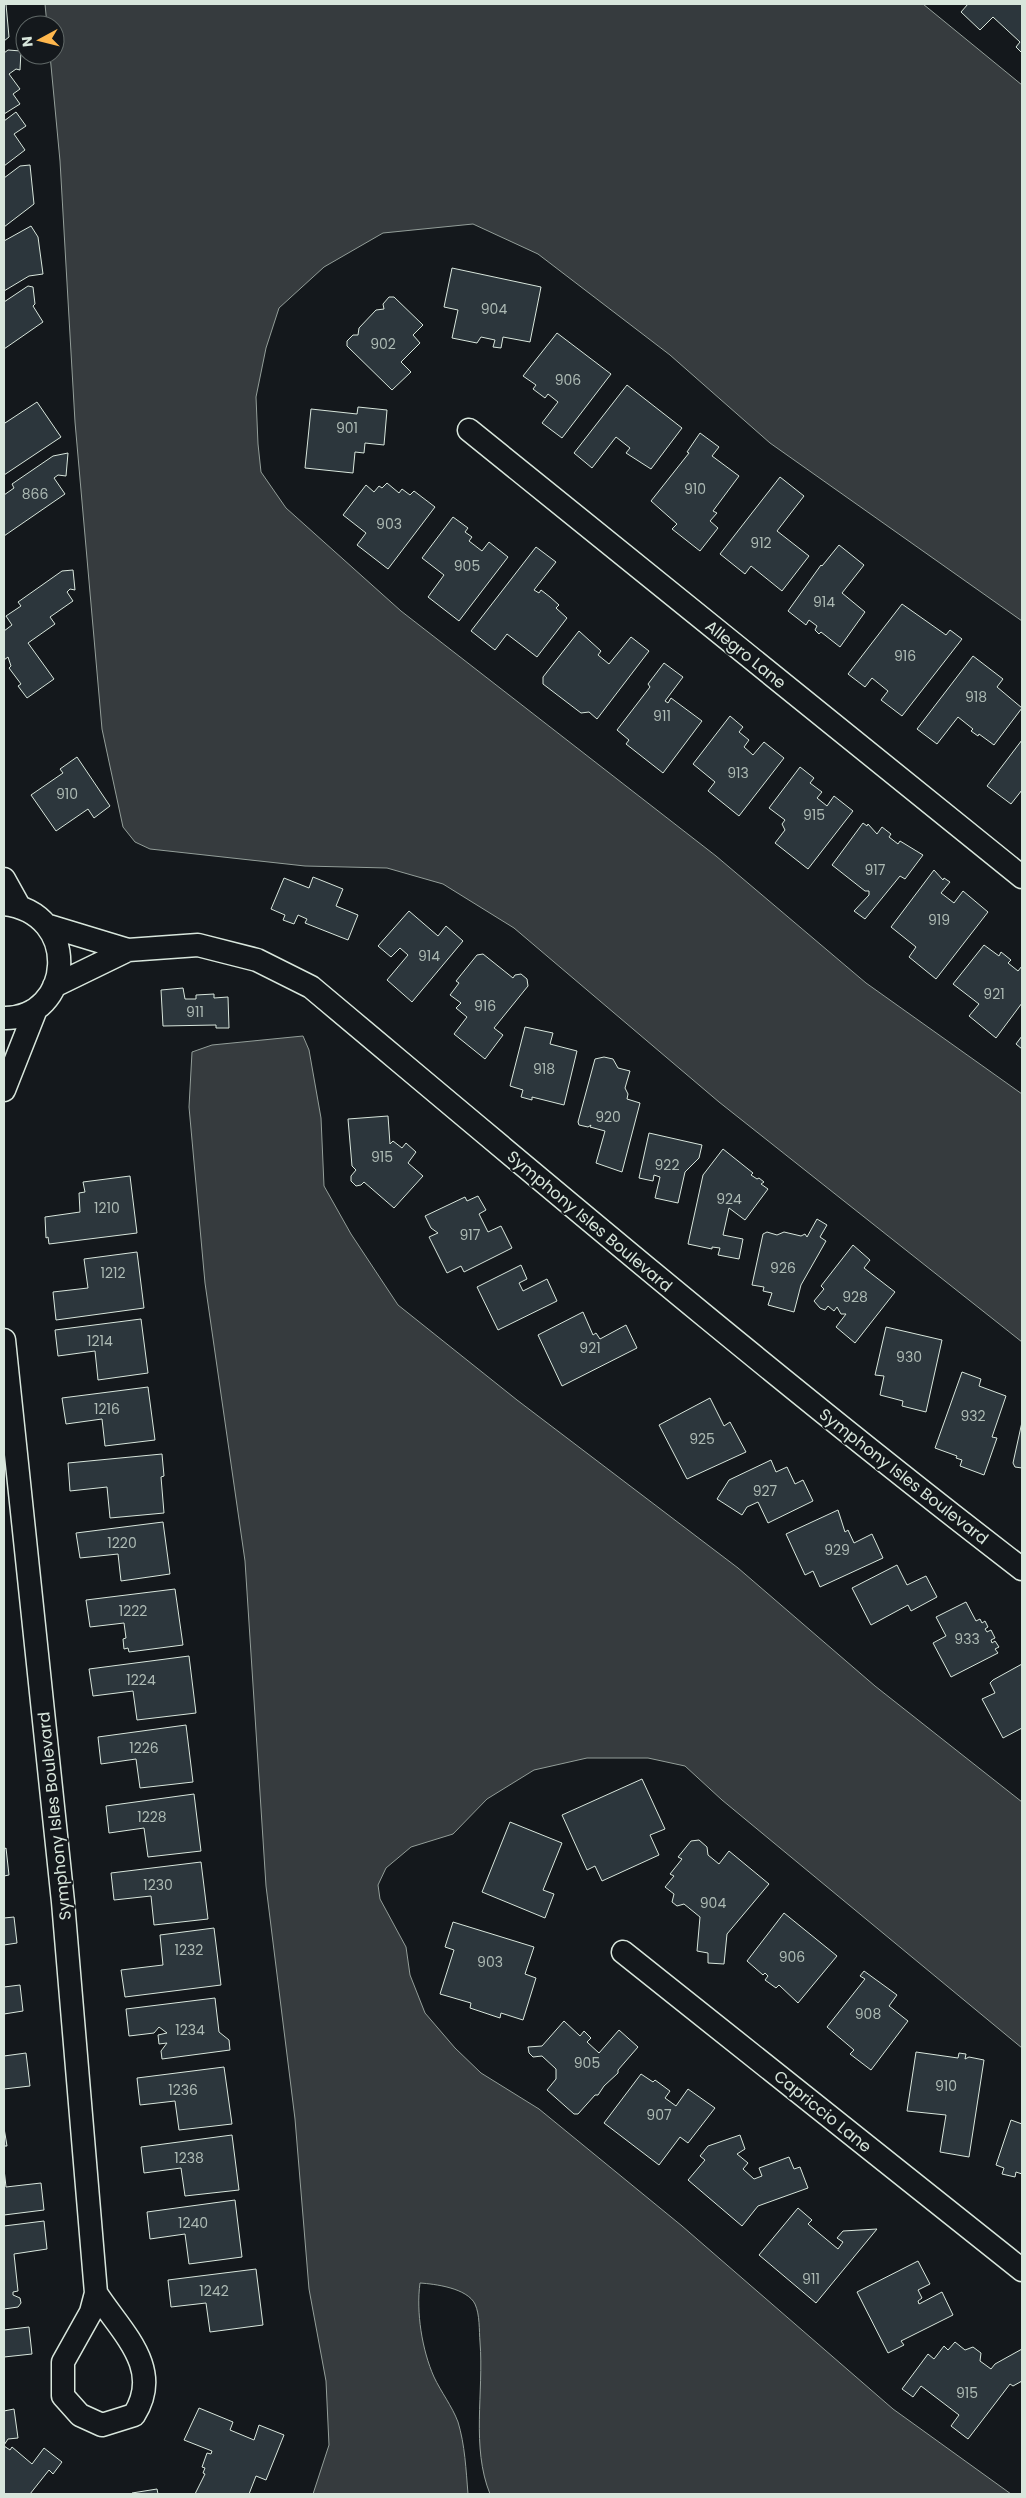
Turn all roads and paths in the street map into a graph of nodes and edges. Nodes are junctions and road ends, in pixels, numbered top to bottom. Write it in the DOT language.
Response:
graph roads {
  1 [pos="469,430"];
  2 [pos="1022,877"];
  3 [pos="4,880"];
  4 [pos="11,905"];
  5 [pos="49,926"];
  6 [pos="128,950"];
  7 [pos="54,986"];
  8 [pos="36,1009"];
  9 [pos="4,1018"];
  10 [pos="4,1090"];
  11 [pos="4,1340"];
  12 [pos="1022,1569"];
  13 [pos="623,1952"];
  14 [pos="1022,2270"];
  15 [pos="96,2293"];
  1 -- 2 [label="street, Allegro Lane"];
  3 -- 4 [label="street, Symphony Isles Boulevard"];
  4 -- 5 [label="street, Symphony Isles Boulevard"];
  5 -- 6 [label="street, Symphony Isles Boulevard"];
  5 -- 7 [label="street, Symphony Isles Boulevard"];
  6 -- 7 [label="street, Symphony Isles Boulevard"];
  6 -- 12 [label="street, Symphony Isles Boulevard"];
  7 -- 8 [label="street, Symphony Isles Boulevard"];
  8 -- 9 [label="street"];
  8 -- 10 [label="street, Symphony Isles Boulevard"];
  11 -- 15 [label="street, Symphony Isles Boulevard"];
  13 -- 14 [label="street, Capriccio Lane"];
  15 -- 15 [label="street, Symphony Isles Boulevard"];
}
